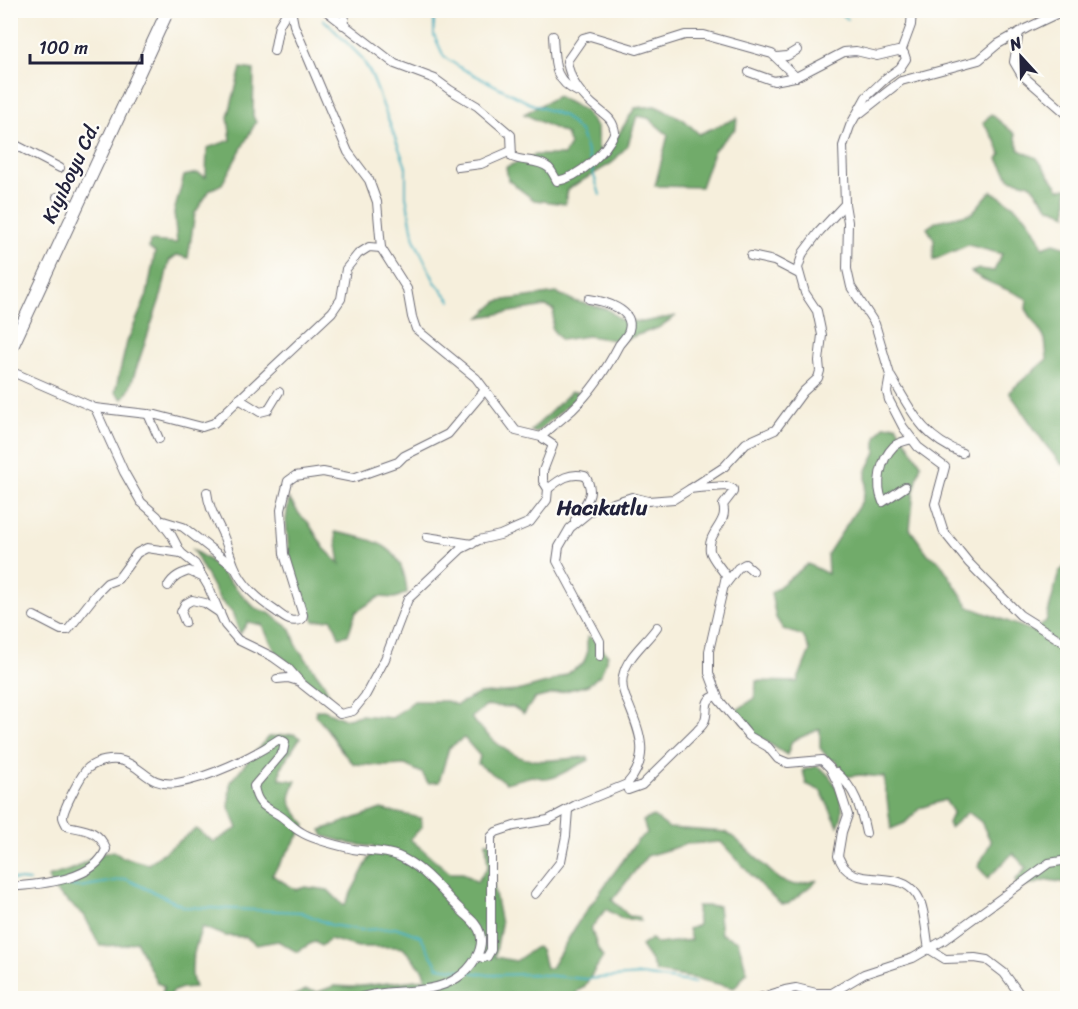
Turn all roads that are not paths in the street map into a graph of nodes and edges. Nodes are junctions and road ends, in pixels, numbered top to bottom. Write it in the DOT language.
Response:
graph roads {
  1 [pos="13,10"];
  2 [pos="168,10"];
  3 [pos="290,10"];
  4 [pos="325,10"];
  5 [pos="345,10"];
  6 [pos="912,10"];
  7 [pos="1065,10"];
  8 [pos="10,15"];
  9 [pos="342,25"];
  10 [pos="1019,32"];
  11 [pos="553,36"];
  12 [pos="797,50"];
  13 [pos="274,51"];
  14 [pos="902,52"];
  15 [pos="777,57"];
  16 [pos="749,72"];
  17 [pos="795,77"];
  18 [pos="584,95"];
  19 [pos="1068,115"];
  20 [pos="857,116"];
  21 [pos="10,142"];
  22 [pos="511,151"];
  23 [pos="458,167"];
  24 [pos="60,168"];
  25 [pos="57,197"];
  26 [pos="845,204"];
  27 [pos="76,207"];
  28 [pos="381,248"];
  29 [pos="750,256"];
  30 [pos="799,274"];
  31 [pos="589,300"];
  32 [pos="10,351"];
  33 [pos="10,371"];
  34 [pos="890,375"];
  35 [pos="485,390"];
  36 [pos="279,392"];
  37 [pos="239,399"];
  38 [pos="95,408"];
  39 [pos="148,414"];
  40 [pos="541,438"];
  41 [pos="159,439"];
  42 [pos="912,440"];
  43 [pos="962,453"];
  44 [pos="905,487"];
  45 [pos="548,489"];
  46 [pos="690,489"];
  47 [pos="207,492"];
  48 [pos="160,520"];
  49 [pos="570,528"];
  50 [pos="428,537"];
  51 [pos="473,544"];
  52 [pos="181,553"];
  53 [pos="235,567"];
  54 [pos="753,571"];
  55 [pos="203,577"];
  56 [pos="168,586"];
  57 [pos="724,586"];
  58 [pos="220,613"];
  59 [pos="34,616"];
  60 [pos="185,622"];
  61 [pos="657,627"];
  62 [pos="1068,645"];
  63 [pos="600,656"];
  64 [pos="277,679"];
  65 [pos="298,681"];
  66 [pos="717,696"];
  67 [pos="830,768"];
  68 [pos="627,784"];
  69 [pos="568,810"];
  70 [pos="866,833"];
  71 [pos="1068,860"];
  72 [pos="10,887"];
  73 [pos="535,894"];
  74 [pos="929,949"];
  75 [pos="477,956"];
  76 [pos="779,992"];
  77 [pos="1021,996"];
  78 [pos="359,999"];
  79 [pos="759,999"];
  80 [pos="792,999"];
  1 -- 8 [label="street"];
  2 -- 27 [label="street, Kıyıboyu Cd."];
  3 -- 13 [label="street"];
  3 -- 28 [label="street"];
  4 -- 9 [label="street"];
  5 -- 9 [label="street"];
  6 -- 14 [label="street"];
  7 -- 10 [label="street"];
  9 -- 22 [label="street"];
  10 -- 19 [label="street"];
  10 -- 20 [label="street"];
  11 -- 18 [label="street"];
  12 -- 15 [label="street"];
  14 -- 17 [label="street"];
  14 -- 20 [label="street"];
  15 -- 17 [label="street"];
  15 -- 18 [label="street"];
  16 -- 17 [label="street"];
  18 -- 22 [label="street"];
  20 -- 26 [label="street"];
  21 -- 24 [label="street"];
  22 -- 23 [label="street"];
  25 -- 27 [label="street"];
  26 -- 30 [label="street"];
  26 -- 34 [label="street"];
  27 -- 32 [label="street, Kıyıboyu Cd."];
  28 -- 35 [label="street"];
  28 -- 37 [label="street"];
  29 -- 30 [label="street"];
  30 -- 46 [label="street"];
  31 -- 40 [label="street"];
  33 -- 38 [label="street"];
  34 -- 42 [label="street"];
  34 -- 43 [label="street"];
  35 -- 40 [label="street"];
  35 -- 53 [label="street"];
  36 -- 37 [label="street"];
  37 -- 39 [label="street"];
  38 -- 39 [label="street"];
  38 -- 48 [label="street"];
  39 -- 41 [label="street"];
  40 -- 45 [label="street"];
  42 -- 44 [label="street"];
  42 -- 62 [label="street"];
  45 -- 49 [label="street"];
  45 -- 51 [label="street"];
  46 -- 49 [label="street"];
  46 -- 57 [label="street"];
  47 -- 53 [label="street"];
  48 -- 52 [label="street"];
  48 -- 53 [label="street"];
  49 -- 63 [label="street"];
  50 -- 51 [label="street"];
  51 -- 65 [label="street"];
  52 -- 55 [label="street"];
  52 -- 59 [label="street"];
  54 -- 57 [label="street"];
  55 -- 56 [label="street"];
  55 -- 58 [label="street"];
  57 -- 66 [label="street"];
  58 -- 60 [label="street"];
  58 -- 65 [label="street"];
  61 -- 68 [label="street"];
  64 -- 65 [label="street"];
  66 -- 67 [label="street"];
  66 -- 68 [label="street"];
  67 -- 70 [label="street"];
  67 -- 74 [label="street"];
  68 -- 69 [label="street"];
  69 -- 73 [label="street"];
  69 -- 75 [label="street"];
  71 -- 74 [label="street"];
  72 -- 75 [label="street"];
  74 -- 76 [label="street"];
  74 -- 77 [label="street"];
  75 -- 78 [label="street"];
  76 -- 79 [label="street"];
  76 -- 80 [label="street"];
}
